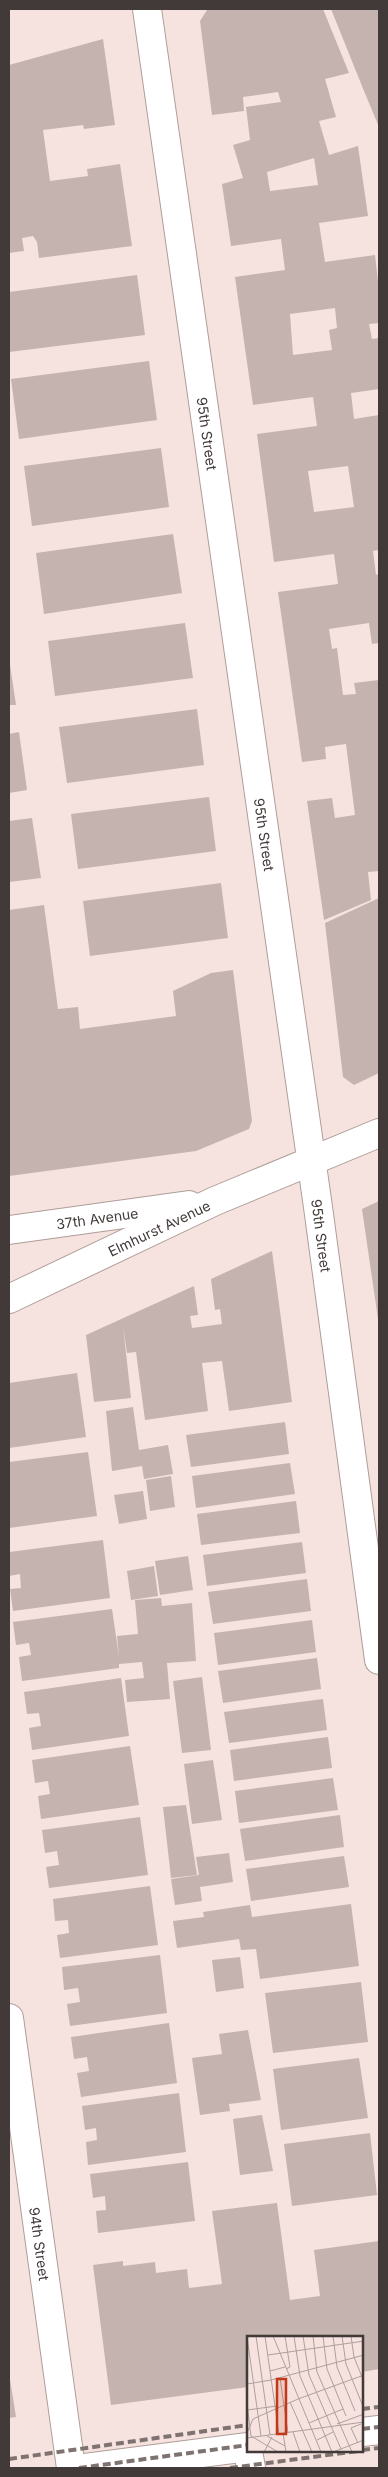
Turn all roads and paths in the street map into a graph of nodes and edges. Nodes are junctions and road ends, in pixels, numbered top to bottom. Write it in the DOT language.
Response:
graph roads {
  1 [pos="147,9"];
  2 [pos="379,1133"];
  3 [pos="311,1162"];
  4 [pos="215,1201"];
  5 [pos="9,1230"];
  6 [pos="9,1299"];
  7 [pos="379,1660"];
  8 [pos="9,2018"];
  9 [pos="379,2430"];
  10 [pos="363,2432"];
  11 [pos="247,2449"];
  12 [pos="248,2452"];
  13 [pos="71,2468"];
  14 [pos="85,2468"];
  15 [pos="251,2468"];
  1 -- 3 [label="street, 95th Street"];
  2 -- 3 [label="street"];
  3 -- 4 [label="street, Elmhurst Avenue"];
  3 -- 7 [label="street, 95th Street"];
  4 -- 5 [label="street, 37th Avenue"];
  4 -- 6 [label="street, Elmhurst Avenue"];
  8 -- 13 [label="street, 94th Street"];
  9 -- 10 [label="street"];
  11 -- 14 [label="street"];
  12 -- 15 [label="street"];
}
